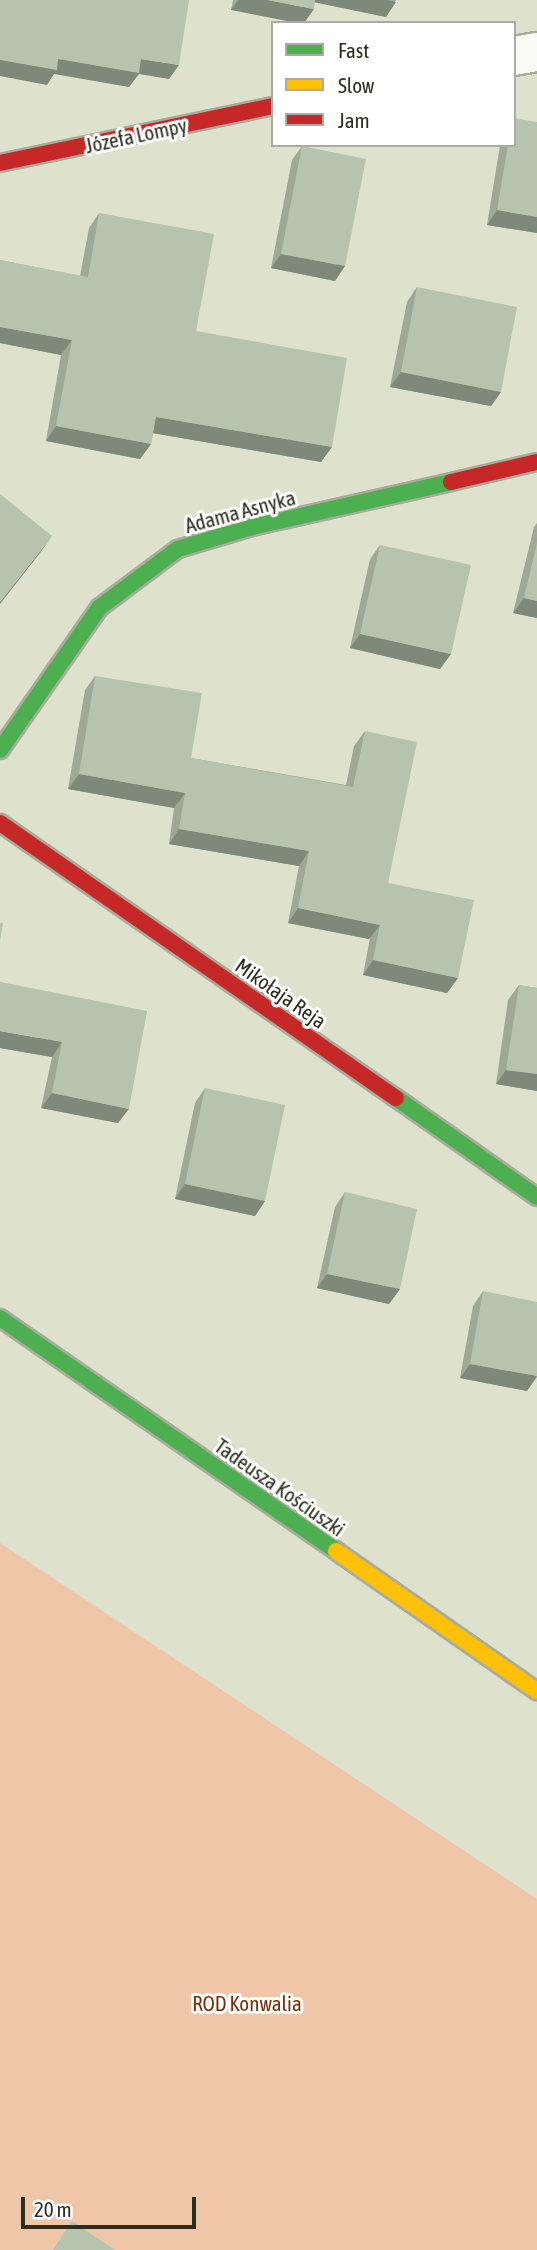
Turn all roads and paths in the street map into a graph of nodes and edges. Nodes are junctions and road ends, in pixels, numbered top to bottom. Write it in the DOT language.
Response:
graph roads {
  1 [pos="537,51"];
  2 [pos="516,56"];
  3 [pos="271,106"];
  4 [pos="0,163"];
  5 [pos="537,462"];
  6 [pos="0,750"];
  7 [pos="0,823"];
  8 [pos="537,1197"];
  9 [pos="0,1318"];
  10 [pos="537,1690"];
  1 -- 2 [label="street"];
  3 -- 4 [label="street, Józefa Lompy"];
  5 -- 6 [label="street, Adama Asnyka"];
  7 -- 8 [label="street, Mikołaja Reja"];
  9 -- 10 [label="street, Tadeusza Kościuszki"];
}
